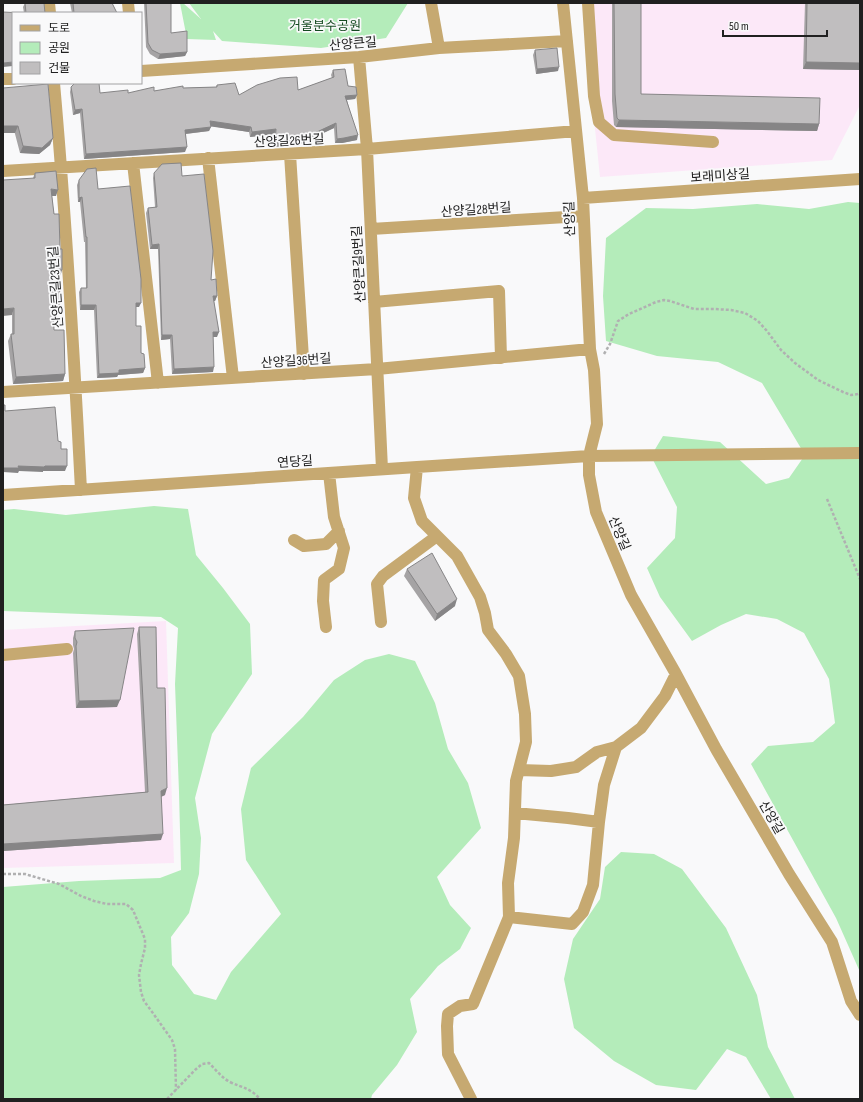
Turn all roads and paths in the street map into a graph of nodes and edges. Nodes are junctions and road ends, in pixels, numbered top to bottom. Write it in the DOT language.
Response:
graph roads {
  1 [pos="431,3"];
  2 [pos="563,3"];
  3 [pos="588,3"];
  4 [pos="567,41"];
  5 [pos="439,48"];
  6 [pos="359,57"];
  7 [pos="142,71"];
  8 [pos="54,84"];
  9 [pos="576,131"];
  10 [pos="713,142"];
  11 [pos="367,149"];
  12 [pos="290,154"];
  13 [pos="208,158"];
  14 [pos="133,163"];
  15 [pos="61,167"];
  16 [pos="3,171"];
  17 [pos="860,179"];
  18 [pos="583,198"];
  19 [pos="583,216"];
  20 [pos="371,229"];
  21 [pos="374,302"];
  22 [pos="590,349"];
  23 [pos="501,358"];
  24 [pos="377,369"];
  25 [pos="594,370"];
  26 [pos="304,374"];
  27 [pos="233,378"];
  28 [pos="158,383"];
  29 [pos="76,388"];
  30 [pos="3,392"];
  31 [pos="860,393"];
  32 [pos="860,453"];
  33 [pos="589,456"];
  34 [pos="416,467"];
  35 [pos="382,469"];
  36 [pos="329,473"];
  37 [pos="81,490"];
  38 [pos="3,496"];
  39 [pos="827,499"];
  40 [pos="338,531"];
  41 [pos="437,536"];
  42 [pos="294,540"];
  43 [pos="860,580"];
  44 [pos="380,622"];
  45 [pos="326,627"];
  46 [pos="67,649"];
  47 [pos="3,655"];
  48 [pos="676,674"];
  49 [pos="616,747"];
  50 [pos="519,770"];
  51 [pos="515,813"];
  52 [pos="599,822"];
  53 [pos="3,874"];
  54 [pos="509,917"];
  55 [pos="860,1014"];
  56 [pos="176,1090"];
  57 [pos="167,1099"];
  58 [pos="260,1099"];
  59 [pos="471,1099"];
  1 -- 5 [label="street"];
  2 -- 4 [label="street, 산양길"];
  3 -- 10 [label="street"];
  4 -- 5 [label="street, 산양큰길"];
  4 -- 9 [label="street, 산양길"];
  5 -- 6 [label="street, 산양큰길"];
  6 -- 7 [label="street, 산양큰길"];
  6 -- 11 [label="street, 산양큰길9번길"];
  8 -- 15 [label="street, 산양큰길23번길"];
  9 -- 11 [label="street, 산양길26번길"];
  9 -- 18 [label="street, 산양길"];
  11 -- 12 [label="street, 산양길26번길"];
  11 -- 20 [label="street, 산양큰길9번길"];
  12 -- 13 [label="street, 산양길26번길"];
  12 -- 26 [label="street"];
  13 -- 14 [label="street, 산양길26번길"];
  13 -- 27 [label="street"];
  14 -- 15 [label="street, 산양길26번길"];
  14 -- 28 [label="street"];
  15 -- 16 [label="street, 산양길26번길"];
  15 -- 29 [label="street, 산양큰길23번길"];
  17 -- 18 [label="street, 보래미상길"];
  18 -- 19 [label="street, 산양길"];
  19 -- 20 [label="street, 산양길28번길"];
  19 -- 22 [label="street, 산양길"];
  20 -- 21 [label="street, 산양큰길9번길"];
  21 -- 23 [label="street"];
  21 -- 24 [label="street, 산양큰길9번길"];
  22 -- 23 [label="street, 산양길36번길"];
  22 -- 25 [label="street, 산양길"];
  23 -- 24 [label="street, 산양길36번길"];
  24 -- 26 [label="street, 산양길36번길"];
  24 -- 35 [label="street, 산양큰길9번길"];
  25 -- 31 [label="path"];
  25 -- 33 [label="street, 산양길"];
  26 -- 27 [label="street, 산양길36번길"];
  27 -- 28 [label="street, 산양길36번길"];
  28 -- 29 [label="street, 산양길36번길"];
  29 -- 30 [label="street, 산양길36번길"];
  29 -- 37 [label="street, 산양큰길23번길"];
  32 -- 33 [label="street, 연당길"];
  33 -- 34 [label="street, 연당길"];
  33 -- 48 [label="street, 산양길"];
  34 -- 35 [label="street, 연당길"];
  34 -- 41 [label="street"];
  35 -- 36 [label="street, 연당길"];
  36 -- 37 [label="street, 연당길"];
  36 -- 40 [label="street"];
  37 -- 38 [label="street, 연당길"];
  39 -- 43 [label="path"];
  40 -- 42 [label="street"];
  40 -- 45 [label="street"];
  41 -- 44 [label="street"];
  41 -- 50 [label="street"];
  46 -- 47 [label="street"];
  48 -- 49 [label="street"];
  48 -- 55 [label="street, 산양길"];
  49 -- 50 [label="street"];
  49 -- 52 [label="street"];
  50 -- 51 [label="street"];
  51 -- 52 [label="street"];
  51 -- 54 [label="street"];
  52 -- 54 [label="street"];
  53 -- 56 [label="path"];
  54 -- 59 [label="street"];
  56 -- 57 [label="path"];
  56 -- 58 [label="path"];
}
